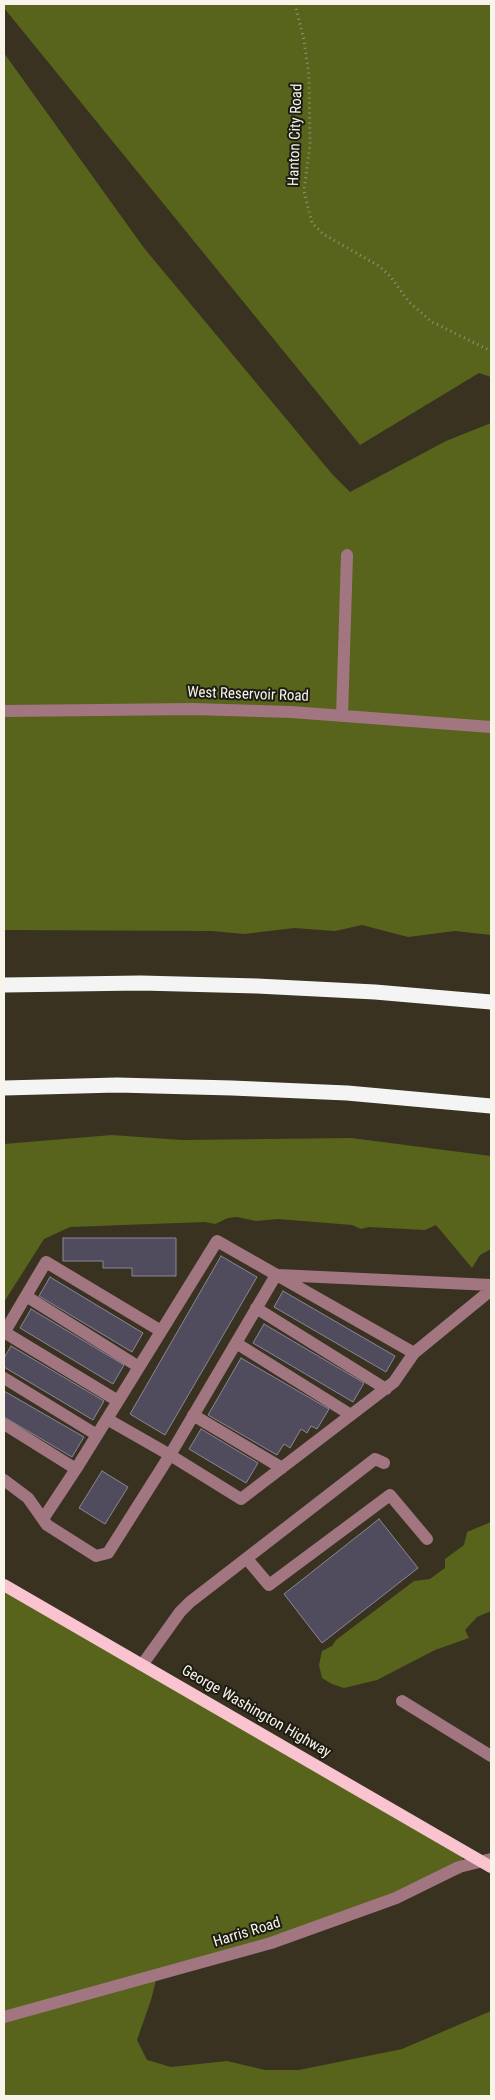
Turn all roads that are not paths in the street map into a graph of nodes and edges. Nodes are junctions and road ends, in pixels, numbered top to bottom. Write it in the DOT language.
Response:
graph roads {
  1 [pos="346,555"];
  2 [pos="4,710"];
  3 [pos="342,716"];
  4 [pos="491,727"];
  5 [pos="4,985"];
  6 [pos="491,1002"];
  7 [pos="4,1088"];
  8 [pos="491,1106"];
  9 [pos="276,1275"];
  10 [pos="491,1285"];
  11 [pos="491,1290"];
  12 [pos="26,1296"];
  13 [pos="256,1308"];
  14 [pos="161,1331"];
  15 [pos="4,1333"];
  16 [pos="236,1343"];
  17 [pos="414,1353"];
  18 [pos="139,1367"];
  19 [pos="4,1378"];
  20 [pos="386,1388"];
  21 [pos="118,1401"];
  22 [pos="193,1415"];
  23 [pos="351,1415"];
  24 [pos="107,1418"];
  25 [pos="4,1424"];
  26 [pos="97,1435"];
  27 [pos="170,1455"];
  28 [pos="384,1463"];
  29 [pos="282,1468"];
  30 [pos="76,1469"];
  31 [pos="4,1482"];
  32 [pos="43,1519"];
  33 [pos="427,1539"];
  34 [pos="247,1559"];
  35 [pos="4,1585"];
  36 [pos="142,1665"];
  37 [pos="402,1701"];
  38 [pos="491,1756"];
  39 [pos="488,1862"];
  40 [pos="4,2016"];
  1 -- 3 [label="street"];
  2 -- 3 [label="street, West Reservoir Road"];
  3 -- 4 [label="street, West Reservoir Road"];
  5 -- 6 [label="highway"];
  7 -- 8 [label="highway"];
  9 -- 10 [label="street"];
  9 -- 13 [label="street"];
  9 -- 14 [label="street"];
  9 -- 17 [label="street"];
  11 -- 17 [label="street"];
  12 -- 14 [label="street"];
  12 -- 15 [label="street"];
  12 -- 18 [label="street"];
  13 -- 16 [label="street"];
  13 -- 20 [label="street"];
  14 -- 18 [label="street"];
  15 -- 21 [label="street"];
  16 -- 22 [label="street"];
  16 -- 23 [label="street"];
  17 -- 20 [label="street"];
  18 -- 21 [label="street"];
  19 -- 26 [label="street"];
  20 -- 23 [label="street"];
  21 -- 24 [label="street"];
  22 -- 27 [label="street"];
  22 -- 29 [label="street"];
  23 -- 29 [label="street"];
  24 -- 26 [label="street"];
  24 -- 27 [label="street"];
  25 -- 30 [label="street"];
  26 -- 30 [label="street"];
  27 -- 29 [label="street"];
  27 -- 32 [label="street"];
  28 -- 34 [label="street"];
  30 -- 32 [label="street"];
  31 -- 32 [label="street"];
  33 -- 34 [label="street"];
  34 -- 36 [label="street"];
  35 -- 36 [label="main road, George Washington Highway"];
  36 -- 39 [label="main road, George Washington Highway"];
  37 -- 38 [label="street"];
  39 -- 40 [label="street, Harris Road"];
}
